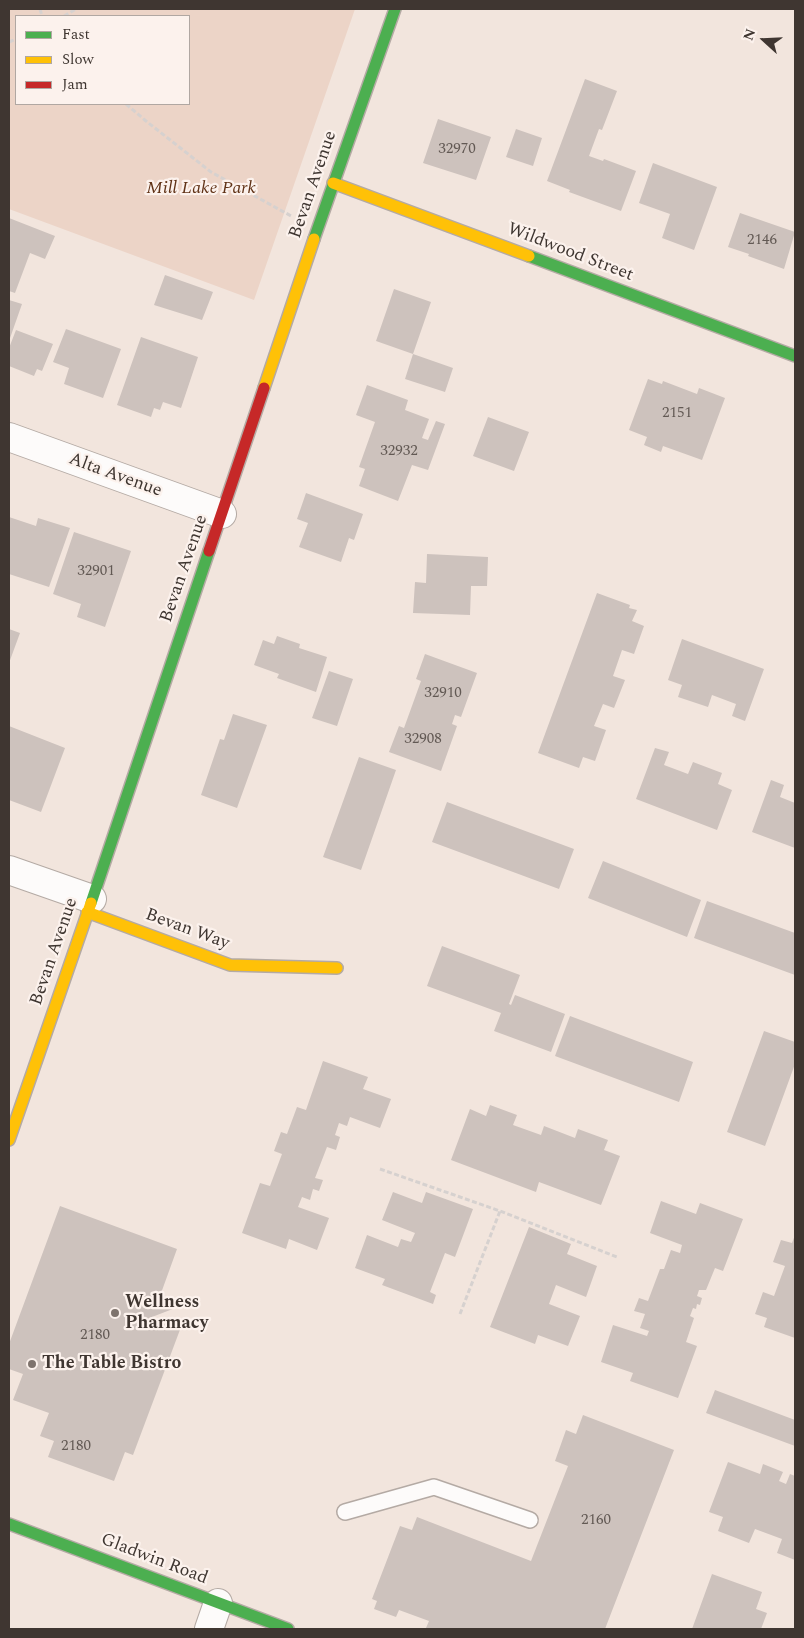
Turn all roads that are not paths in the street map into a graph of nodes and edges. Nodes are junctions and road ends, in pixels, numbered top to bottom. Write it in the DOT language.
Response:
graph roads {
  1 [pos="395,9"];
  2 [pos="333,182"];
  3 [pos="795,356"];
  4 [pos="9,438"];
  5 [pos="222,514"];
  6 [pos="9,870"];
  7 [pos="90,906"];
  8 [pos="337,968"];
  9 [pos="9,1140"];
  10 [pos="345,1512"];
  11 [pos="530,1520"];
  12 [pos="9,1524"];
  13 [pos="218,1603"];
  14 [pos="209,1629"];
  15 [pos="288,1629"];
  1 -- 2 [label="street, Bevan Avenue"];
  2 -- 3 [label="street, Wildwood Street"];
  2 -- 5 [label="street, Bevan Avenue"];
  4 -- 5 [label="street, Alta Avenue"];
  5 -- 7 [label="street, Bevan Avenue"];
  6 -- 7 [label="street"];
  7 -- 8 [label="street, Bevan Way"];
  7 -- 9 [label="street, Bevan Avenue"];
  10 -- 11 [label="lane"];
  12 -- 13 [label="street, Gladwin Road"];
  13 -- 14 [label="street"];
  13 -- 15 [label="street, Gladwin Road"];
}
